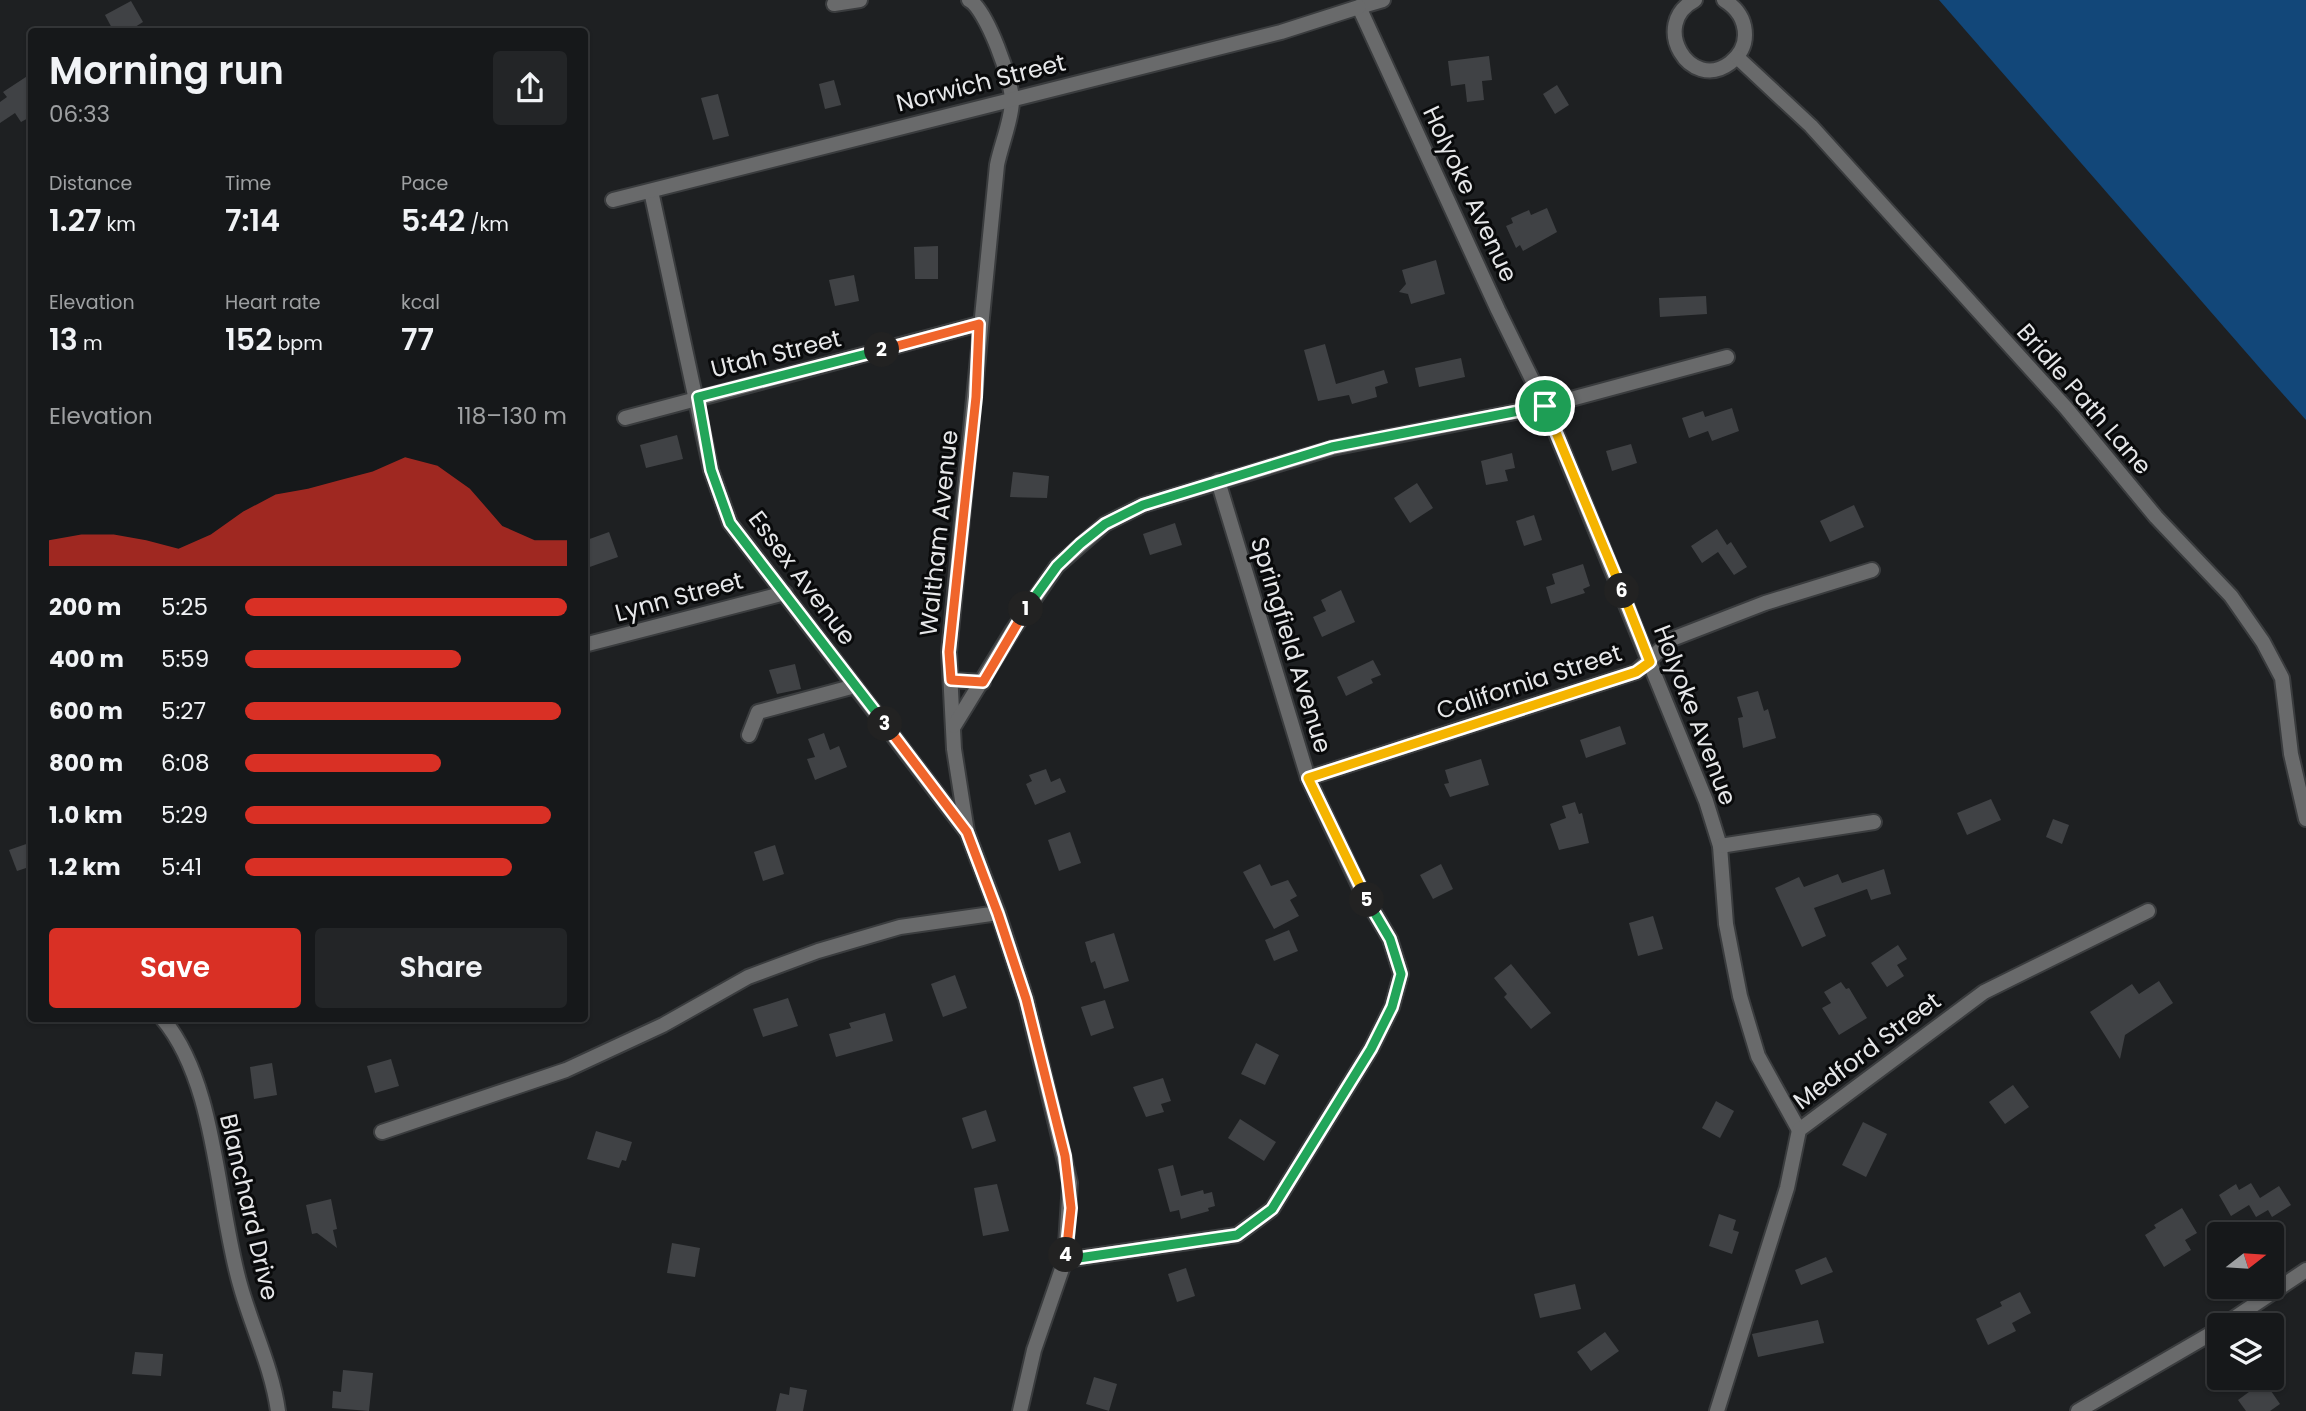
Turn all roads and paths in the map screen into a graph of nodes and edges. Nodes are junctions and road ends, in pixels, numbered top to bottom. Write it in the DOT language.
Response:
graph roads {
  1 [pos="860,0"];
  2 [pos="969,0"];
  3 [pos="1383,0"];
  4 [pos="1695,0"];
  5 [pos="1724,0"];
  6 [pos="834,4"];
  7 [pos="1359,7"];
  8 [pos="1737,57"];
  9 [pos="1012,101"];
  10 [pos="651,191"];
  11 [pos="613,200"];
  12 [pos="979,324"];
  13 [pos="1727,357"];
  14 [pos="698,397"];
  15 [pos="1545,406"];
  16 [pos="625,418"];
  17 [pos="1218,481"];
  18 [pos="1872,570"];
  19 [pos="785,593"];
  20 [pos="588,644"];
  21 [pos="1650,662"];
  22 [pos="951,680"];
  23 [pos="983,682"];
  24 [pos="855,686"];
  25 [pos="954,726"];
  26 [pos="749,735"];
  27 [pos="1308,778"];
  28 [pos="2306,818"];
  29 [pos="1874,822"];
  30 [pos="967,832"];
  31 [pos="1720,846"];
  32 [pos="2148,911"];
  33 [pos="998,914"];
  34 [pos="165,1022"];
  35 [pos="1799,1130"];
  36 [pos="382,1132"];
  37 [pos="1065,1260"];
  38 [pos="2306,1270"];
  39 [pos="2242,1313"];
  40 [pos="2207,1336"];
  41 [pos="278,1411"];
  42 [pos="1020,1411"];
  43 [pos="1717,1411"];
  44 [pos="2078,1411"];
  1 -- 6 [label="street"];
  2 -- 9 [label="street"];
  3 -- 7 [label="street"];
  4 -- 8 [label="street"];
  5 -- 8 [label="street"];
  7 -- 9 [label="street, Norwich Street"];
  7 -- 15 [label="street, Holyoke Avenue"];
  8 -- 28 [label="street, Bridle Path Lane"];
  9 -- 10 [label="street, Norwich Street"];
  9 -- 12 [label="street, Waltham Avenue"];
  10 -- 11 [label="street, Norwich Street"];
  10 -- 14 [label="street, Essex Avenue"];
  12 -- 14 [label="street, Utah Street"];
  12 -- 22 [label="street, Waltham Avenue"];
  13 -- 15 [label="street"];
  14 -- 16 [label="street, Utah Street"];
  14 -- 19 [label="street, Essex Avenue"];
  15 -- 17 [label="street"];
  15 -- 21 [label="street, Holyoke Avenue"];
  17 -- 23 [label="street"];
  17 -- 27 [label="street, Springfield Avenue"];
  18 -- 21 [label="street, California Street"];
  19 -- 20 [label="street, Lynn Street"];
  19 -- 24 [label="street, Essex Avenue"];
  21 -- 27 [label="street, California Street"];
  21 -- 31 [label="street, Holyoke Avenue"];
  22 -- 23 [label="street"];
  22 -- 25 [label="street, Waltham Avenue"];
  23 -- 25 [label="street"];
  24 -- 26 [label="street"];
  24 -- 30 [label="street, Essex Avenue"];
  25 -- 30 [label="street, Waltham Avenue"];
  27 -- 37 [label="street, Springfield Avenue"];
  29 -- 31 [label="street"];
  30 -- 33 [label="street, Waltham Avenue"];
  31 -- 35 [label="street, Holyoke Avenue"];
  32 -- 35 [label="street, Medford Street"];
  33 -- 36 [label="street"];
  33 -- 37 [label="street, Waltham Avenue"];
  34 -- 41 [label="street, Blanchard Drive"];
  35 -- 43 [label="street, Medford Street"];
  37 -- 42 [label="street, Waltham Avenue"];
  38 -- 39 [label="street"];
  40 -- 44 [label="street"];
}
